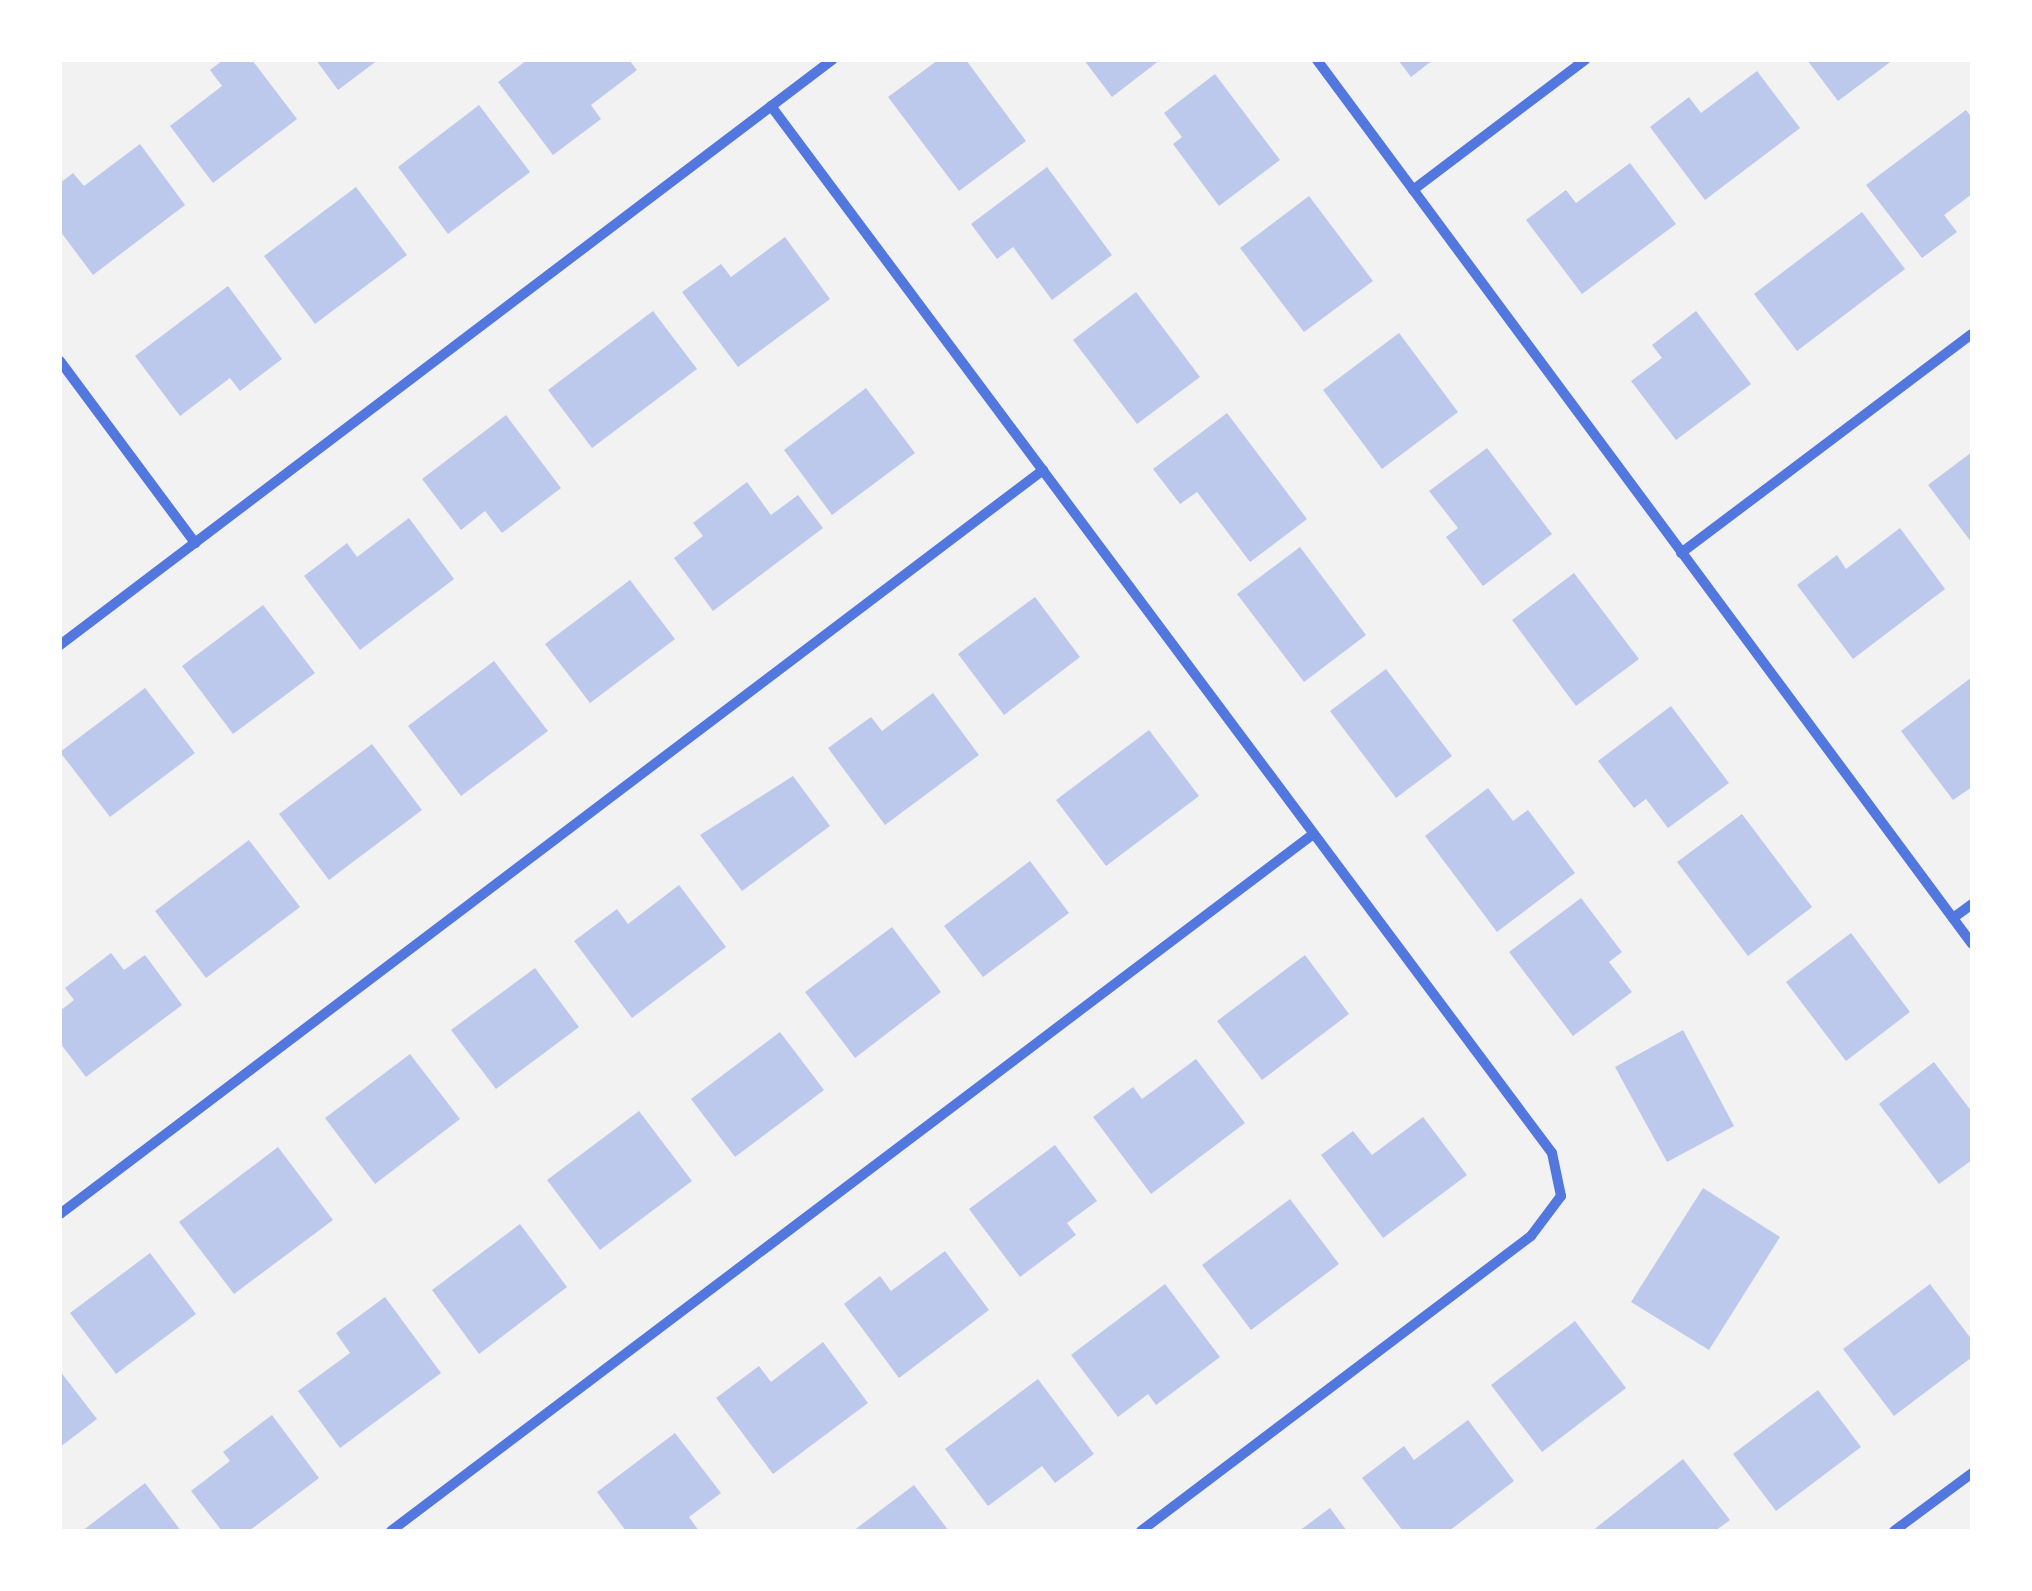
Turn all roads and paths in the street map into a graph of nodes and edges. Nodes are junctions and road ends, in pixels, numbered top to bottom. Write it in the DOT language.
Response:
graph roads {
  1 [pos="832,60"];
  2 [pos="1318,60"];
  3 [pos="1585,60"];
  4 [pos="772,106"];
  5 [pos="1413,190"];
  6 [pos="1972,334"];
  7 [pos="60,361"];
  8 [pos="1043,470"];
  9 [pos="195,543"];
  10 [pos="1682,553"];
  11 [pos="60,645"];
  12 [pos="1312,835"];
  13 [pos="1972,904"];
  14 [pos="1953,918"];
  15 [pos="1972,944"];
  16 [pos="60,1214"];
  17 [pos="1972,1473"];
  18 [pos="392,1531"];
  19 [pos="1141,1531"];
  20 [pos="1894,1531"];
  1 -- 4 [label="street"];
  2 -- 5 [label="street"];
  3 -- 5 [label="street"];
  4 -- 8 [label="street"];
  4 -- 9 [label="street"];
  5 -- 10 [label="street"];
  6 -- 10 [label="street"];
  7 -- 9 [label="street"];
  8 -- 12 [label="street"];
  8 -- 16 [label="street"];
  9 -- 11 [label="street"];
  10 -- 14 [label="street"];
  12 -- 18 [label="street"];
  12 -- 19 [label="street"];
  13 -- 14 [label="street"];
  14 -- 15 [label="street"];
  17 -- 20 [label="street"];
}
